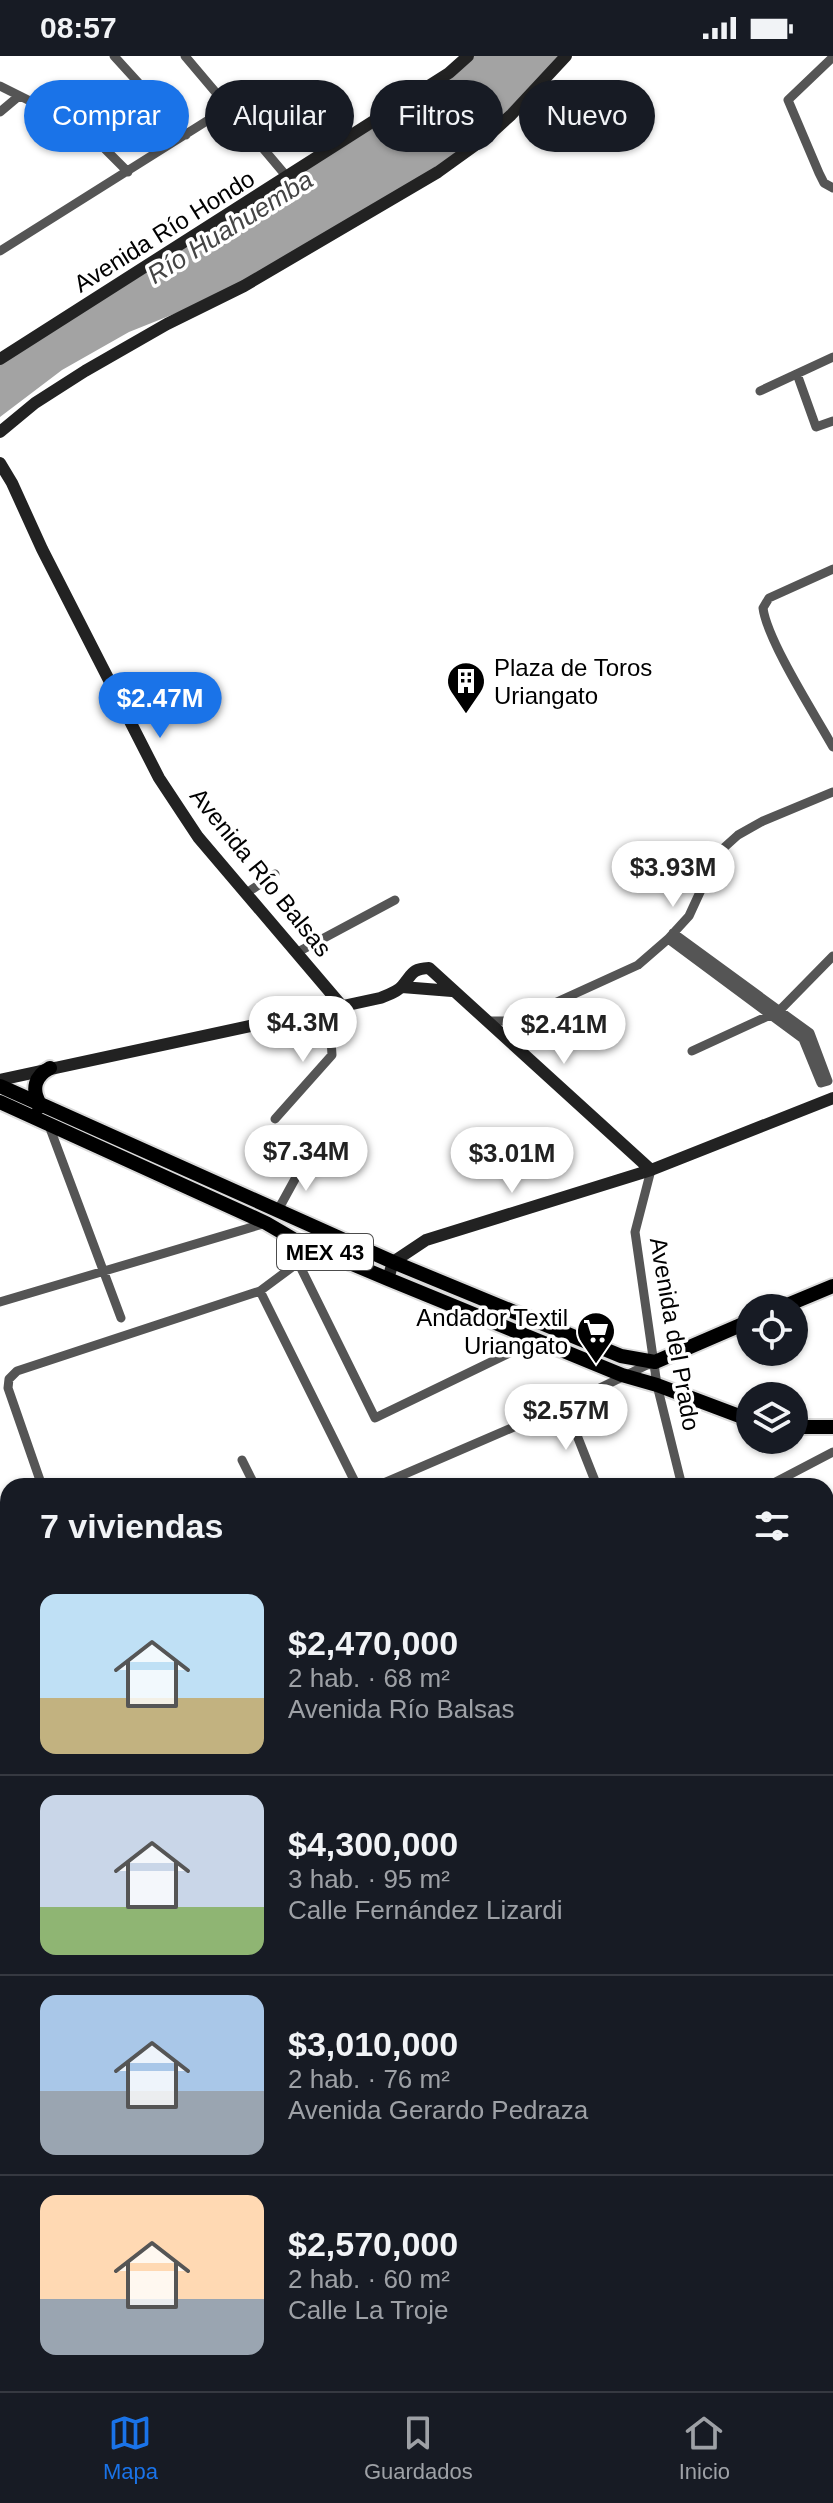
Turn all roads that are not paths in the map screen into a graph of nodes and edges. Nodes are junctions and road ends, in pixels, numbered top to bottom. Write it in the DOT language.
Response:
graph roads {
  1 [pos="114,56"];
  2 [pos="185,56"];
  3 [pos="468,56"];
  4 [pos="566,56"];
  5 [pos="833,59"];
  6 [pos="136,80"];
  7 [pos="206,80"];
  8 [pos="0,86"];
  9 [pos="19,96"];
  10 [pos="0,112"];
  11 [pos="159,152"];
  12 [pos="266,152"];
  13 [pos="128,172"];
  14 [pos="288,178"];
  15 [pos="833,188"];
  16 [pos="0,251"];
  17 [pos="833,357"];
  18 [pos="0,359"];
  19 [pos="797,374"];
  20 [pos="760,391"];
  21 [pos="833,421"];
  22 [pos="0,432"];
  23 [pos="0,463"];
  24 [pos="833,569"];
  25 [pos="833,747"];
  26 [pos="833,792"];
  27 [pos="275,874"];
  28 [pos="245,894"];
  29 [pos="395,900"];
  30 [pos="671,936"];
  31 [pos="296,953"];
  32 [pos="833,956"];
  33 [pos="402,987"];
  34 [pos="452,991"];
  35 [pos="335,1006"];
  36 [pos="774,1012"];
  37 [pos="487,1021"];
  38 [pos="692,1051"];
  39 [pos="50,1068"];
  40 [pos="0,1080"];
  41 [pos="0,1086"];
  42 [pos="833,1098"];
  43 [pos="0,1102"];
  44 [pos="41,1115"];
  45 [pos="275,1119"];
  46 [pos="306,1159"];
  47 [pos="651,1170"];
  48 [pos="278,1210"];
  49 [pos="266,1223"];
  50 [pos="295,1240"];
  51 [pos="299,1262"];
  52 [pos="393,1262"];
  53 [pos="104,1273"];
  54 [pos="388,1279"];
  55 [pos="833,1286"];
  56 [pos="260,1291"];
  57 [pos="808,1296"];
  58 [pos="0,1302"];
  59 [pos="522,1316"];
  60 [pos="121,1318"];
  61 [pos="736,1327"];
  62 [pos="516,1332"];
  63 [pos="534,1339"];
  64 [pos="655,1362"];
  65 [pos="622,1375"];
  66 [pos="657,1385"];
  67 [pos="565,1405"];
  68 [pos="736,1415"];
  69 [pos="808,1427"];
  70 [pos="833,1427"];
  71 [pos="833,1452"];
  72 [pos="242,1460"];
  73 [pos="39,1478"];
  74 [pos="251,1478"];
  75 [pos="353,1478"];
  76 [pos="396,1478"];
  77 [pos="594,1478"];
  78 [pos="680,1478"];
  79 [pos="783,1478"];
  1 -- 6 [label="street"];
  2 -- 7 [label="street"];
  3 -- 14 [label="street, Avenida Río Hondo"];
  4 -- 22 [label="street"];
  5 -- 15 [label="street"];
  8 -- 9 [label="street"];
  9 -- 10 [label="street"];
  9 -- 13 [label="street"];
  11 -- 13 [label="street"];
  12 -- 14 [label="street"];
  13 -- 16 [label="street"];
  14 -- 18 [label="street, Avenida Río Hondo"];
  17 -- 19 [label="street"];
  19 -- 20 [label="street"];
  19 -- 21 [label="street"];
  23 -- 28 [label="street, Avenida Río Balsas"];
  24 -- 25 [label="street"];
  26 -- 30 [label="street"];
  27 -- 28 [label="street"];
  28 -- 31 [label="street, Avenida Río Balsas"];
  29 -- 31 [label="street"];
  30 -- 36 [label="street"];
  30 -- 37 [label="street"];
  31 -- 35 [label="street, Avenida Río Balsas"];
  32 -- 36 [label="street"];
  33 -- 34 [label="street"];
  33 -- 34 [label="street"];
  33 -- 35 [label="street"];
  34 -- 37 [label="street"];
  35 -- 39 [label="street"];
  35 -- 45 [label="street"];
  36 -- 36 [label="street"];
  36 -- 38 [label="street"];
  37 -- 47 [label="street"];
  39 -- 40 [label="street"];
  39 -- 44 [label="main road"];
  41 -- 44 [label="main road, MEX 43"];
  42 -- 47 [label="street"];
  43 -- 44 [label="main road, MEX 43"];
  44 -- 48 [label="main road, MEX 43"];
  44 -- 49 [label="main road, MEX 43"];
  44 -- 53 [label="street"];
  46 -- 48 [label="street"];
  47 -- 52 [label="street"];
  47 -- 64 [label="street, Avenida del Prado"];
  48 -- 52 [label="main road, MEX 43"];
  49 -- 50 [label="main road, MEX 43"];
  49 -- 53 [label="street"];
  50 -- 51 [label="street"];
  50 -- 54 [label="main road, MEX 43"];
  51 -- 56 [label="street"];
  51 -- 63 [label="street"];
  52 -- 54 [label="street"];
  52 -- 59 [label="main road, MEX 43"];
  53 -- 58 [label="street"];
  53 -- 60 [label="street"];
  54 -- 62 [label="main road, MEX 43"];
  55 -- 57 [label="main road"];
  56 -- 73 [label="street"];
  56 -- 75 [label="street"];
  59 -- 62 [label="main road"];
  59 -- 64 [label="main road, MEX 43"];
  61 -- 64 [label="main road"];
  62 -- 63 [label="main road, MEX 43"];
  63 -- 65 [label="main road, MEX 43"];
  64 -- 65 [label="street"];
  64 -- 66 [label="street, Avenida del Prado"];
  65 -- 66 [label="main road, MEX 43"];
  65 -- 67 [label="street"];
  66 -- 68 [label="main road, MEX 43"];
  66 -- 78 [label="street, Avenida del Prado"];
  67 -- 76 [label="street"];
  67 -- 77 [label="street"];
  69 -- 70 [label="main road"];
  71 -- 79 [label="street"];
  72 -- 74 [label="street"];
}
